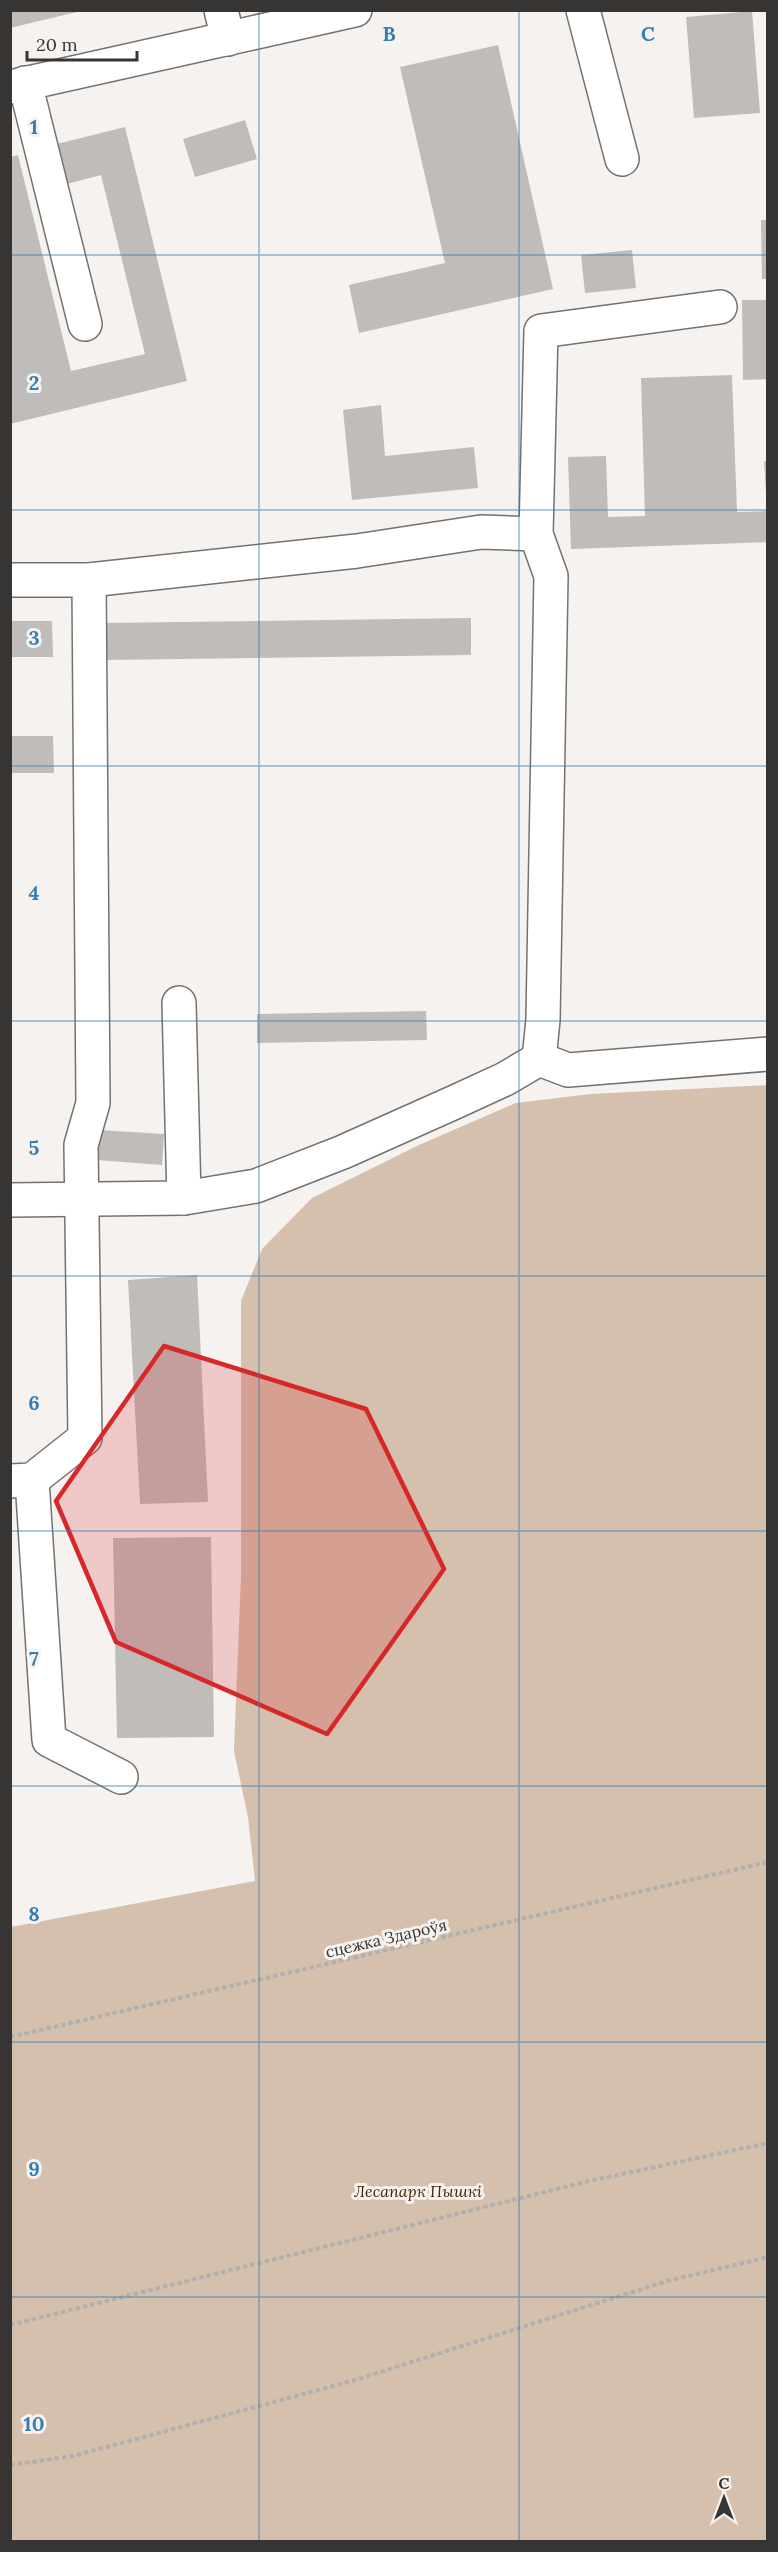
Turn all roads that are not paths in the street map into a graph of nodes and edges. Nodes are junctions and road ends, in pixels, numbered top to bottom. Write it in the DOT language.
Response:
graph roads {
  1 [pos="355,10"];
  2 [pos="583,10"];
  3 [pos="225,25"];
  4 [pos="18,85"];
  5 [pos="622,159"];
  6 [pos="720,307"];
  7 [pos="85,324"];
  8 [pos="536,534"];
  9 [pos="10,580"];
  10 [pos="88,580"];
  11 [pos="179,1003"];
  12 [pos="768,1054"];
  13 [pos="539,1059"];
  14 [pos="183,1198"];
  15 [pos="82,1199"];
  16 [pos="10,1200"];
  17 [pos="21,1481"];
  18 [pos="121,1777"];
  1 -- 3 [label="street"];
  2 -- 5 [label="street"];
  3 -- 4 [label="street"];
  4 -- 7 [label="street"];
  6 -- 8 [label="street"];
  8 -- 10 [label="street"];
  8 -- 13 [label="street"];
  9 -- 10 [label="street"];
  10 -- 15 [label="street"];
  11 -- 14 [label="street"];
  12 -- 13 [label="street"];
  13 -- 14 [label="street"];
  14 -- 15 [label="street"];
  15 -- 16 [label="street"];
  15 -- 17 [label="street"];
  17 -- 18 [label="street"];
}
